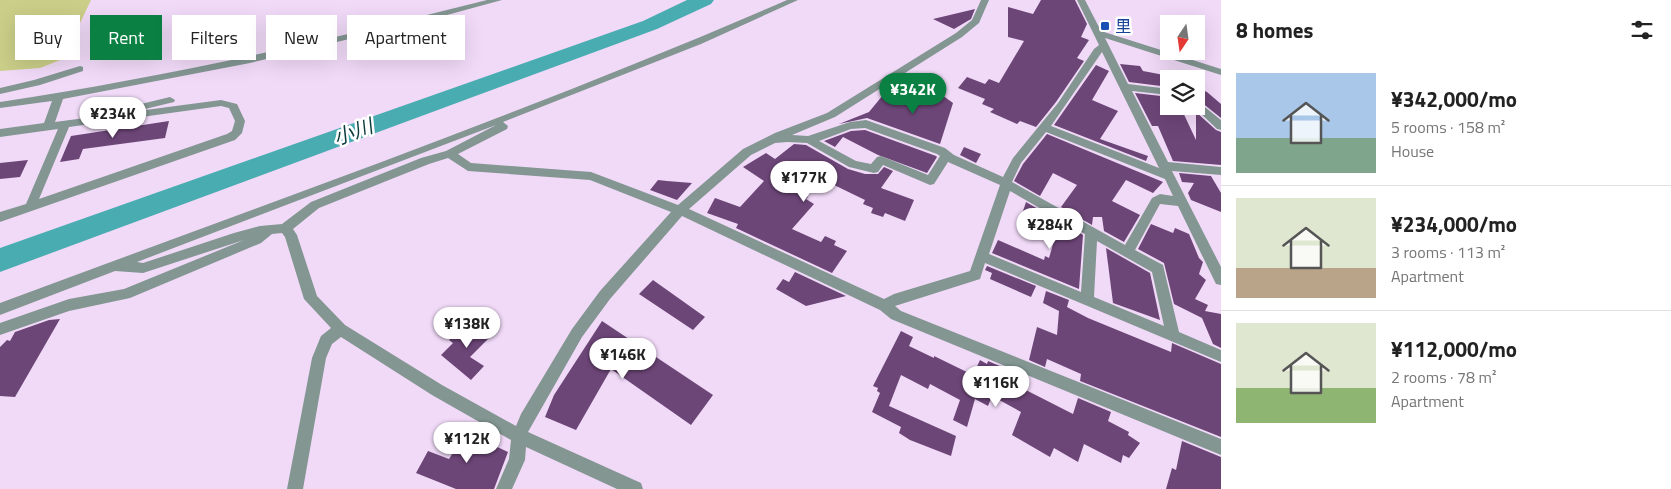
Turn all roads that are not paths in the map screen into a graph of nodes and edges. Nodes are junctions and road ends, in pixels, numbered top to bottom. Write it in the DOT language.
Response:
graph roads {
  1 [pos="498,0"];
  2 [pos="794,0"];
  3 [pos="985,0"];
  4 [pos="1081,0"];
  5 [pos="1099,33"];
  6 [pos="1104,46"];
  7 [pos="80,69"];
  8 [pos="1221,72"];
  9 [pos="1125,87"];
  10 [pos="0,91"];
  11 [pos="1160,91"];
  12 [pos="58,96"];
  13 [pos="170,100"];
  14 [pos="0,105"];
  15 [pos="523,111"];
  16 [pos="1205,112"];
  17 [pos="106,119"];
  18 [pos="65,124"];
  19 [pos="1221,126"];
  20 [pos="48,127"];
  21 [pos="1044,127"];
  22 [pos="0,133"];
  23 [pos="809,140"];
  24 [pos="770,141"];
  25 [pos="450,154"];
  26 [pos="947,156"];
  27 [pos="1221,171"];
  28 [pos="1168,172"];
  29 [pos="1005,183"];
  30 [pos="1182,202"];
  31 [pos="30,207"];
  32 [pos="680,210"];
  33 [pos="0,217"];
  34 [pos="279,229"];
  35 [pos="1091,232"];
  36 [pos="1128,252"];
  37 [pos="983,257"];
  38 [pos="111,266"];
  39 [pos="1221,280"];
  40 [pos="1087,301"];
  41 [pos="885,306"];
  42 [pos="0,309"];
  43 [pos="340,328"];
  44 [pos="0,329"];
  45 [pos="1173,337"];
  46 [pos="1221,356"];
  47 [pos="519,436"];
  48 [pos="1221,448"];
  49 [pos="296,489"];
  50 [pos="504,489"];
  51 [pos="634,489"];
  1 -- 12 [label="street"];
  2 -- 15 [label="street"];
  3 -- 24 [label="street"];
  4 -- 5 [label="street"];
  5 -- 6 [label="street"];
  5 -- 8 [label="street"];
  6 -- 9 [label="street"];
  6 -- 21 [label="street"];
  7 -- 10 [label="street"];
  9 -- 11 [label="street"];
  9 -- 28 [label="street"];
  12 -- 14 [label="street"];
  12 -- 20 [label="street"];
  13 -- 17 [label="street"];
  15 -- 25 [label="street"];
  15 -- 38 [label="street"];
  16 -- 19 [label="street"];
  17 -- 18 [label="street"];
  17 -- 31 [label="street"];
  18 -- 20 [label="street"];
  18 -- 31 [label="street"];
  20 -- 22 [label="street"];
  21 -- 28 [label="street"];
  21 -- 29 [label="street"];
  23 -- 24 [label="street"];
  23 -- 26 [label="street"];
  23 -- 26 [label="street"];
  24 -- 32 [label="street"];
  25 -- 32 [label="street"];
  25 -- 34 [label="street"];
  26 -- 29 [label="street"];
  27 -- 28 [label="street"];
  28 -- 30 [label="street"];
  29 -- 35 [label="street"];
  29 -- 37 [label="street"];
  30 -- 36 [label="street"];
  30 -- 39 [label="street"];
  31 -- 33 [label="street"];
  32 -- 41 [label="street"];
  32 -- 47 [label="street"];
  34 -- 38 [label="street"];
  34 -- 43 [label="street"];
  34 -- 44 [label="street"];
  35 -- 36 [label="street"];
  35 -- 40 [label="street"];
  36 -- 45 [label="street"];
  37 -- 40 [label="street"];
  37 -- 41 [label="street"];
  38 -- 42 [label="street"];
  40 -- 45 [label="street"];
  41 -- 48 [label="street"];
  43 -- 47 [label="street"];
  43 -- 49 [label="street"];
  45 -- 46 [label="street"];
  47 -- 50 [label="street"];
  47 -- 51 [label="street"];
}
